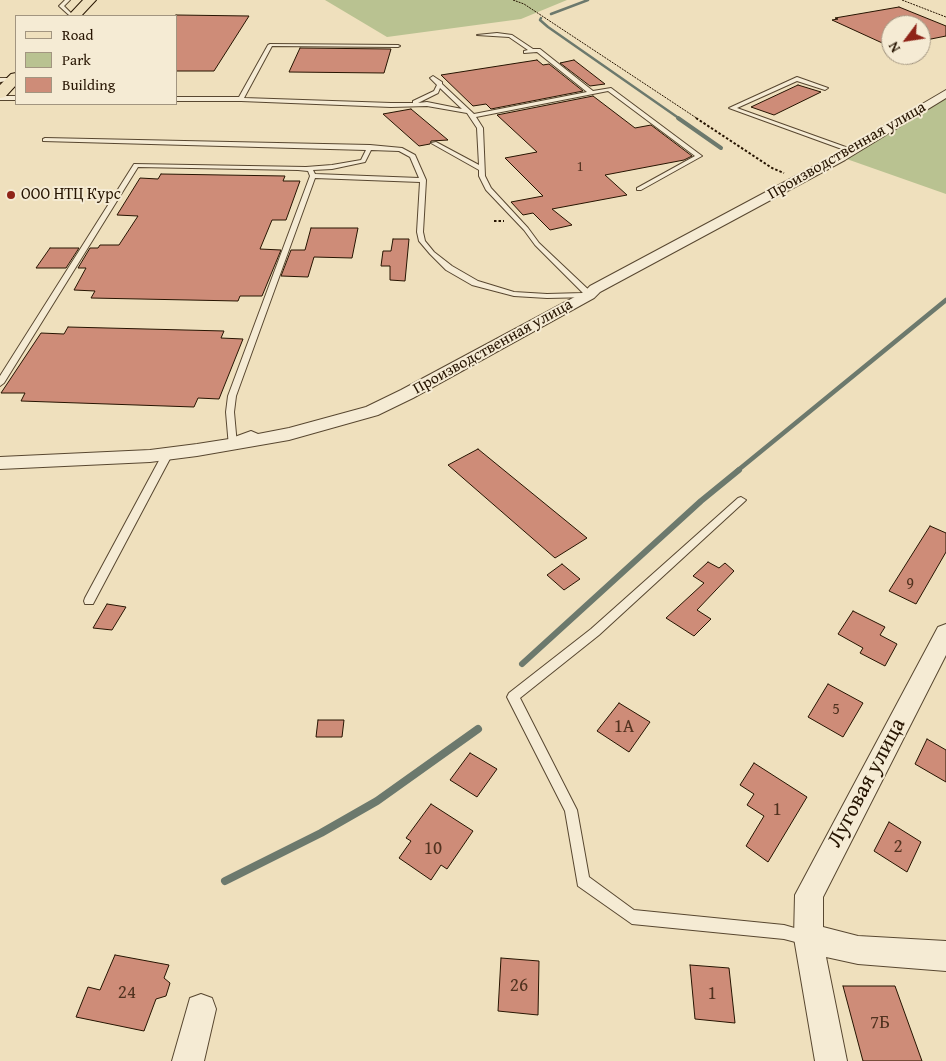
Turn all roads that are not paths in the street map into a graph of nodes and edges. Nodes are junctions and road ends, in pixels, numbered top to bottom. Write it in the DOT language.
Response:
graph roads {
  1 [pos="68,0"];
  2 [pos="90,0"];
  3 [pos="72,15"];
  4 [pos="74,15"];
  5 [pos="479,36"];
  6 [pos="398,46"];
  7 [pos="433,78"];
  8 [pos="10,79"];
  9 [pos="440,83"];
  10 [pos="825,88"];
  11 [pos="592,92"];
  12 [pos="946,93"];
  13 [pos="0,96"];
  14 [pos="15,98"];
  15 [pos="178,99"];
  16 [pos="241,99"];
  17 [pos="391,105"];
  18 [pos="405,105"];
  19 [pos="398,111"];
  20 [pos="471,114"];
  21 [pos="45,140"];
  22 [pos="434,143"];
  23 [pos="370,147"];
  24 [pos="852,151"];
  25 [pos="364,160"];
  26 [pos="306,169"];
  27 [pos="481,169"];
  28 [pos="314,176"];
  29 [pos="325,177"];
  30 [pos="423,180"];
  31 [pos="639,188"];
  32 [pos="589,295"];
  33 [pos="0,384"];
  34 [pos="232,445"];
  35 [pos="168,454"];
  36 [pos="0,463"];
  37 [pos="741,500"];
  38 [pos="89,601"];
  39 [pos="946,633"];
  40 [pos="808,938"];
  41 [pos="946,956"];
  42 [pos="201,1009"];
  43 [pos="188,1061"];
  44 [pos="831,1061"];
  1 -- 3 [label="lane"];
  2 -- 4 [label="main road"];
  5 -- 11 [label="lane"];
  6 -- 16 [label="lane"];
  7 -- 9 [label="lane"];
  8 -- 13 [label="main road"];
  9 -- 18 [label="lane"];
  9 -- 20 [label="lane"];
  10 -- 24 [label="lane"];
  11 -- 20 [label="lane"];
  11 -- 31 [label="lane"];
  12 -- 24 [label="street, Производственная улица"];
  13 -- 14 [label="lane"];
  15 -- 16 [label="lane"];
  16 -- 17 [label="lane"];
  17 -- 18 [label="lane"];
  17 -- 19 [label="lane"];
  18 -- 20 [label="lane"];
  20 -- 27 [label="lane"];
  21 -- 23 [label="lane"];
  22 -- 27 [label="lane"];
  23 -- 25 [label="lane"];
  23 -- 30 [label="lane"];
  24 -- 32 [label="street, Производственная улица"];
  25 -- 26 [label="lane"];
  25 -- 29 [label="lane"];
  26 -- 28 [label="lane"];
  26 -- 33 [label="lane"];
  27 -- 32 [label="lane"];
  28 -- 29 [label="lane"];
  28 -- 34 [label="lane"];
  29 -- 30 [label="lane"];
  30 -- 32 [label="lane"];
  32 -- 34 [label="street, Производственная улица"];
  34 -- 35 [label="street, Производственная улица"];
  35 -- 36 [label="street, Производственная улица"];
  35 -- 38 [label="lane"];
  37 -- 40 [label="lane"];
  39 -- 40 [label="street, Луговая улица"];
  40 -- 41 [label="street"];
  40 -- 44 [label="street, Луговая улица"];
  42 -- 43 [label="street"];
}
